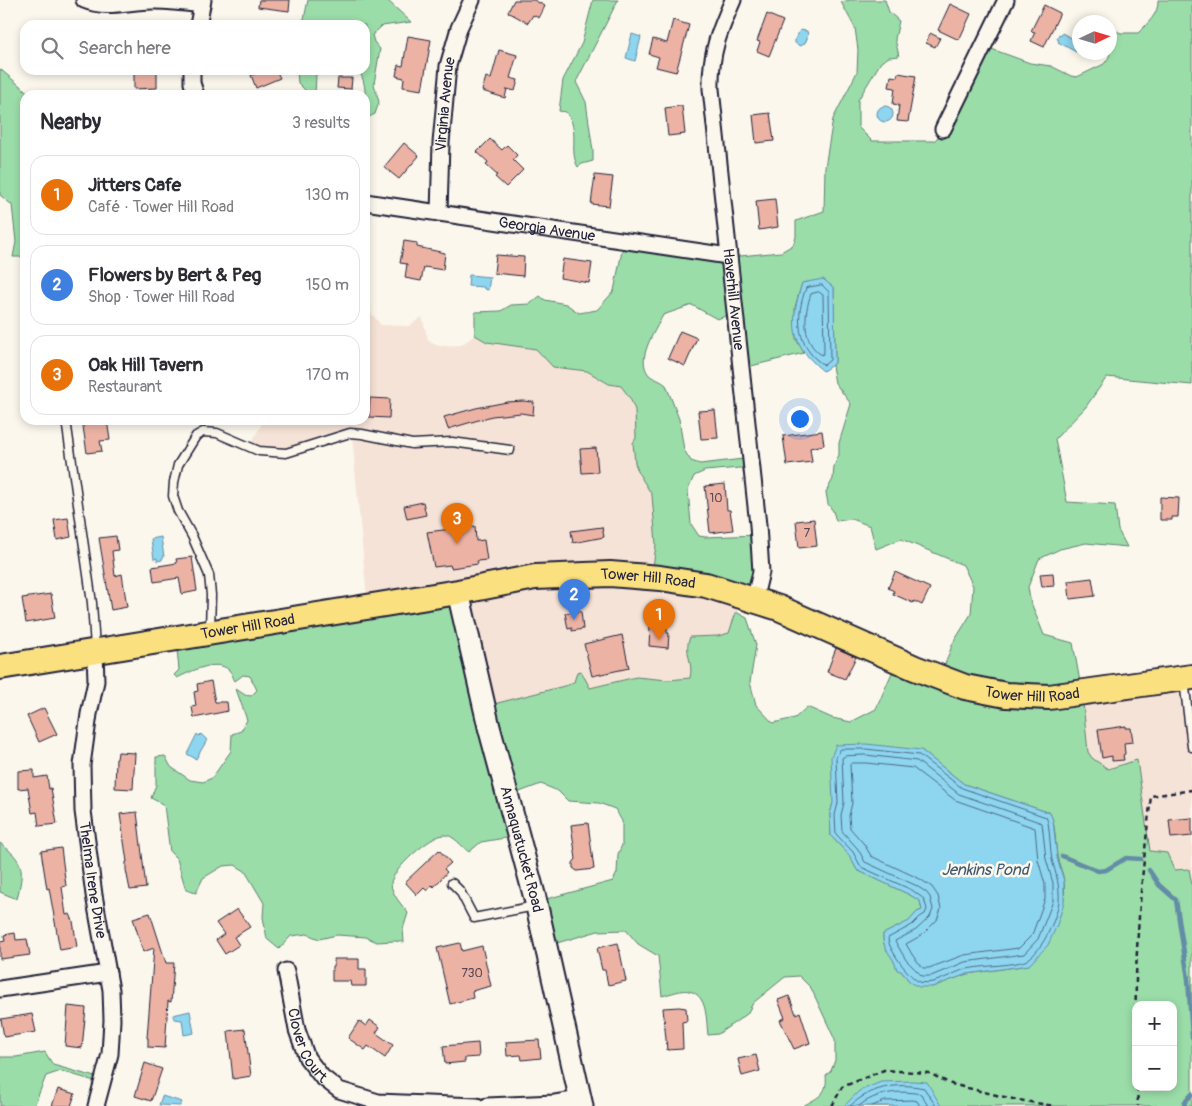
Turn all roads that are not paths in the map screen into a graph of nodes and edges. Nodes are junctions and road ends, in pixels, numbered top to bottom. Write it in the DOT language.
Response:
graph roads {
  1 [pos="84,0"];
  2 [pos="472,0"];
  3 [pos="732,0"];
  4 [pos="1006,0"];
  5 [pos="203,3"];
  6 [pos="199,20"];
  7 [pos="192,75"];
  8 [pos="194,90"];
  9 [pos="943,129"];
  10 [pos="370,203"];
  11 [pos="440,213"];
  12 [pos="728,256"];
  13 [pos="67,425"];
  14 [pos="510,450"];
  15 [pos="458,592"];
  16 [pos="754,601"];
  17 [pos="210,633"];
  18 [pos="95,652"];
  19 [pos="0,668"];
  20 [pos="1188,678"];
  21 [pos="1192,747"];
  22 [pos="452,883"];
  23 [pos="537,906"];
  24 [pos="286,971"];
  25 [pos="108,973"];
  26 [pos="0,989"];
  27 [pos="581,1103"];
  28 [pos="96,1106"];
  29 [pos="477,1106"];
  30 [pos="487,1106"];
  1 -- 5 [label="street"];
  2 -- 11 [label="street, Virginia Avenue"];
  3 -- 12 [label="street, Haverhill Avenue"];
  4 -- 9 [label="street"];
  5 -- 6 [label="street"];
  7 -- 8 [label="street"];
  10 -- 11 [label="street, Georgia Avenue"];
  11 -- 12 [label="street, Georgia Avenue"];
  12 -- 16 [label="street, Haverhill Avenue"];
  13 -- 18 [label="lane"];
  14 -- 17 [label="lane"];
  15 -- 16 [label="main road, Tower Hill Road"];
  15 -- 17 [label="main road, Tower Hill Road"];
  15 -- 23 [label="street, Annaquatucket Road"];
  16 -- 20 [label="main road, Tower Hill Road"];
  17 -- 18 [label="main road, Tower Hill Road"];
  18 -- 19 [label="main road, Tower Hill Road"];
  18 -- 25 [label="street, Thelma Irene Drive"];
  20 -- 21 [label="lane"];
  22 -- 23 [label="lane"];
  23 -- 27 [label="street, Annaquatucket Road"];
  24 -- 29 [label="street, Clover Court"];
  25 -- 26 [label="street"];
  25 -- 28 [label="street, Thelma Irene Drive"];
  27 -- 30 [label="street"];
}
